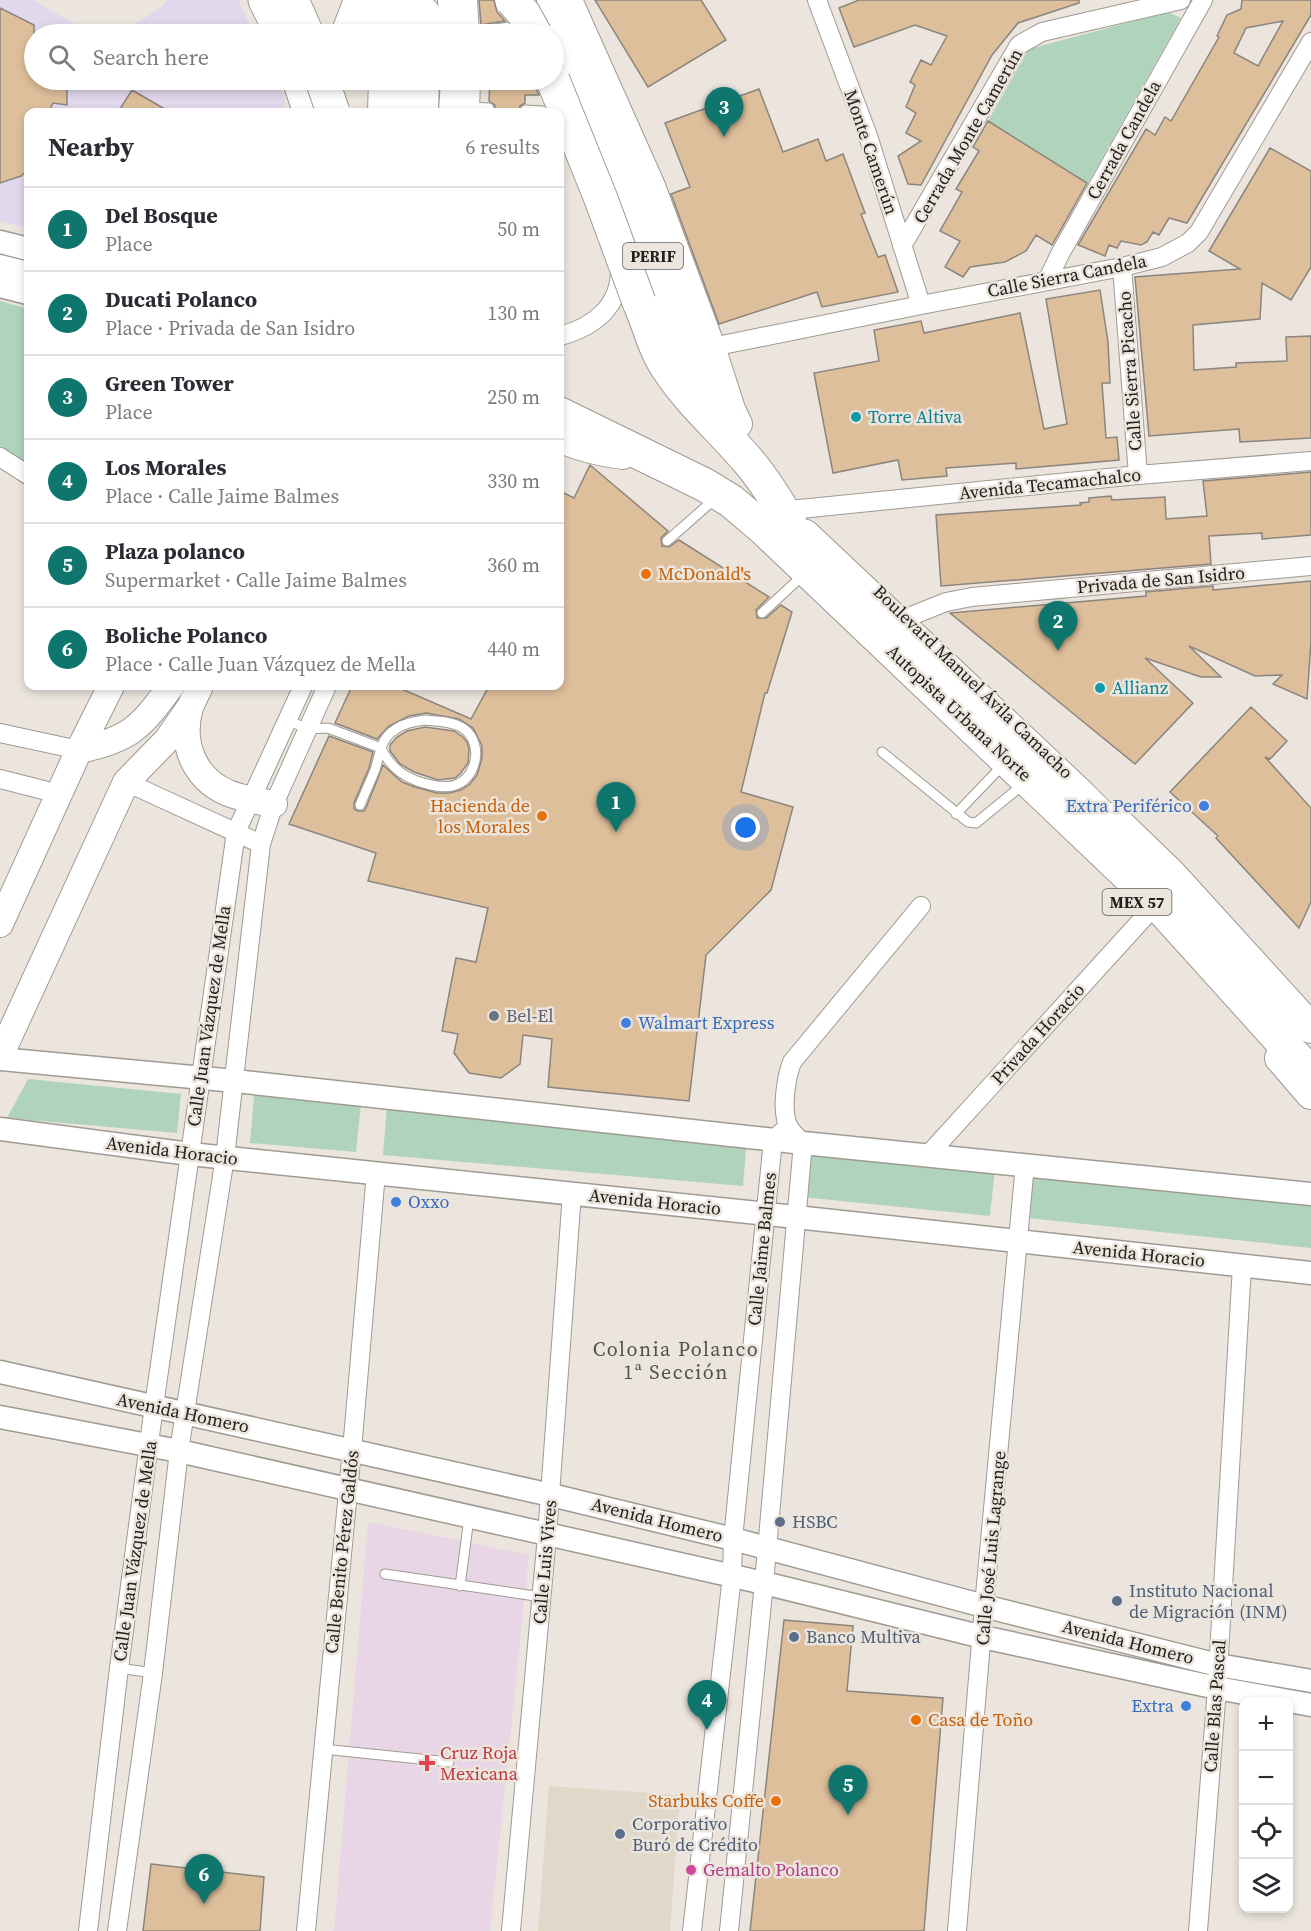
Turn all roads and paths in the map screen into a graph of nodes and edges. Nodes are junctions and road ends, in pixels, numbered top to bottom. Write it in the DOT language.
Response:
graph roads {
  1 [pos="254,0"];
  2 [pos="265,0"];
  3 [pos="291,0"];
  4 [pos="386,0"];
  5 [pos="393,0"];
  6 [pos="512,0"];
  7 [pos="569,0"];
  8 [pos="817,0"];
  9 [pos="1181,0"];
  10 [pos="1203,0"];
  11 [pos="435,12"];
  12 [pos="355,16"];
  13 [pos="539,18"];
  14 [pos="267,24"];
  15 [pos="277,24"];
  16 [pos="302,24"];
  17 [pos="388,24"];
  18 [pos="451,24"];
  19 [pos="511,24"];
  20 [pos="1311,42"];
  21 [pos="564,60"];
  22 [pos="564,86"];
  23 [pos="293,90"];
  24 [pos="302,90"];
  25 [pos="325,90"];
  26 [pos="325,90"];
  27 [pos="328,90"];
  28 [pos="382,90"];
  29 [pos="405,90"];
  30 [pos="424,90"];
  31 [pos="457,90"];
  32 [pos="469,90"];
  33 [pos="557,90"];
  34 [pos="299,108"];
  35 [pos="309,108"];
  36 [pos="318,108"];
  37 [pos="326,108"];
  38 [pos="332,108"];
  39 [pos="381,108"];
  40 [pos="404,108"];
  41 [pos="423,108"];
  42 [pos="463,108"];
  43 [pos="465,108"];
  44 [pos="564,112"];
  45 [pos="574,113"];
  46 [pos="617,225"];
  47 [pos="0,242"];
  48 [pos="902,246"];
  49 [pos="24,248"];
  50 [pos="1122,267"];
  51 [pos="0,268"];
  52 [pos="24,274"];
  53 [pos="1047,281"];
  54 [pos="0,286"];
  55 [pos="24,292"];
  56 [pos="671,302"];
  57 [pos="921,305"];
  58 [pos="564,335"];
  59 [pos="711,347"];
  60 [pos="564,392"];
  61 [pos="564,416"];
  62 [pos="564,428"];
  63 [pos="564,441"];
  64 [pos="623,456"];
  65 [pos="0,457"];
  66 [pos="1311,461"];
  67 [pos="24,472"];
  68 [pos="1138,475"];
  69 [pos="709,504"];
  70 [pos="786,511"];
  71 [pos="667,541"];
  72 [pos="1311,566"];
  73 [pos="800,578"];
  74 [pos="762,613"];
  75 [pos="906,618"];
  76 [pos="109,690"];
  77 [pos="168,690"];
  78 [pos="301,690"];
  79 [pos="325,690"];
  80 [pos="195,696"];
  81 [pos="287,720"];
  82 [pos="308,729"];
  83 [pos="0,733"];
  84 [pos="381,748"];
  85 [pos="79,750"];
  86 [pos="882,752"];
  87 [pos="0,778"];
  88 [pos="1010,778"];
  89 [pos="126,782"];
  90 [pos="59,794"];
  91 [pos="262,802"];
  92 [pos="360,806"];
  93 [pos="956,814"];
  94 [pos="236,832"];
  95 [pos="261,844"];
  96 [pos="921,906"];
  97 [pos="1148,913"];
  98 [pos="0,924"];
  99 [pos="1310,1026"];
  100 [pos="0,1058"];
  101 [pos="1311,1074"];
  102 [pos="200,1078"];
  103 [pos="235,1081"];
  104 [pos="1311,1094"];
  105 [pos="0,1129"];
  106 [pos="781,1133"];
  107 [pos="803,1143"];
  108 [pos="190,1154"];
  109 [pos="928,1155"];
  110 [pos="225,1157"];
  111 [pos="1025,1164"];
  112 [pos="376,1173"];
  113 [pos="572,1193"];
  114 [pos="1311,1194"];
  115 [pos="765,1214"];
  116 [pos="796,1217"];
  117 [pos="1018,1241"];
  118 [pos="1242,1266"];
  119 [pos="1311,1274"];
  120 [pos="0,1372"];
  121 [pos="154,1406"];
  122 [pos="185,1413"];
  123 [pos="0,1417"];
  124 [pos="149,1445"];
  125 [pos="352,1449"];
  126 [pos="179,1451"];
  127 [pos="348,1490"];
  128 [pos="551,1495"];
  129 [pos="469,1518"];
  130 [pos="548,1536"];
  131 [pos="734,1539"];
  132 [pos="766,1548"];
  133 [pos="385,1574"];
  134 [pos="732,1576"];
  135 [pos="764,1583"];
  136 [pos="460,1586"];
  137 [pos="542,1597"];
  138 [pos="984,1606"];
  139 [pos="983,1637"];
  140 [pos="1218,1665"];
  141 [pos="119,1668"];
  142 [pos="153,1673"];
  143 [pos="1311,1682"];
  144 [pos="1217,1688"];
  145 [pos="1311,1705"];
  146 [pos="323,1749"];
  147 [pos="449,1762"];
  148 [pos="88,1931"];
  149 [pos="117,1931"];
  150 [pos="306,1931"];
  151 [pos="511,1931"];
  152 [pos="692,1931"];
  153 [pos="729,1931"];
  154 [pos="957,1931"];
  155 [pos="1198,1931"];
  1 -- 14 [label="main road"];
  2 -- 15 [label="highway"];
  3 -- 16 [label="highway"];
  4 -- 12 [label="main road"];
  5 -- 17 [label="main road"];
  6 -- 13 [label="highway, bridge"];
  7 -- 59 [label="main road, Boulevard Manuel Ávila Camacho"];
  8 -- 48 [label="street, Monte Camerún"];
  9 -- 48 [label="street, Cerrada Monte Camerún"];
  10 -- 53 [label="street, Cerrada Candela"];
  11 -- 18 [label="main road"];
  13 -- 19 [label="lane"];
  20 -- 50 [label="street, Calle Sierra Candela"];
  21 -- 56 [label="highway, Boulevard Manuel Ávila Camacho / PERIF"];
  22 -- 45 [label="highway"];
  23 -- 34 [label="main road"];
  24 -- 35 [label="highway"];
  25 -- 38 [label="highway, bridge"];
  26 -- 36 [label="main road"];
  27 -- 37 [label="main road"];
  28 -- 39 [label="main road"];
  29 -- 40 [label="main road"];
  30 -- 41 [label="highway"];
  31 -- 42 [label="main road"];
  32 -- 43 [label="street"];
  33 -- 70 [label="highway, bridge"];
  44 -- 45 [label="lane"];
  45 -- 46 [label="highway"];
  46 -- 56 [label="highway"];
  46 -- 58 [label="street"];
  47 -- 49 [label="street"];
  48 -- 57 [label="street, Monte Camerún"];
  50 -- 53 [label="street, Calle Sierra Candela"];
  50 -- 68 [label="street, Calle Sierra Picacho"];
  51 -- 52 [label="main road"];
  53 -- 57 [label="street, Calle Sierra Candela"];
  54 -- 55 [label="street"];
  56 -- 70 [label="highway, Boulevard Manuel Ávila Camacho / PERIF"];
  57 -- 59 [label="street, Calle Sierra Candela"];
  59 -- 70 [label="main road, Boulevard Manuel Ávila Camacho"];
  60 -- 70 [label="highway, Autopista Urbana Norte"];
  61 -- 101 [label="highway, Autopista Urbana Norte"];
  62 -- 64 [label="highway"];
  63 -- 64 [label="main road"];
  64 -- 69 [label="highway, MEX 57"];
  65 -- 67 [label="street"];
  66 -- 68 [label="street, Avenida Tecamachalco"];
  68 -- 70 [label="street, Avenida Tecamachalco"];
  69 -- 71 [label="lane"];
  69 -- 73 [label="highway, MEX 57"];
  70 -- 75 [label="highway, Boulevard Manuel Ávila Camacho / MEX 57"];
  70 -- 99 [label="highway, Autopista Urbana Norte"];
  72 -- 75 [label="street, Privada de San Isidro"];
  73 -- 74 [label="lane"];
  73 -- 88 [label="highway, MEX 57"];
  75 -- 99 [label="highway, Boulevard Manuel Ávila Camacho / MEX 57"];
  76 -- 85 [label="main road"];
  77 -- 85 [label="main road"];
  78 -- 81 [label="street, Calle Juan Vázquez de Mella"];
  79 -- 82 [label="street, Calle Juan Vázquez de Mella"];
  80 -- 89 [label="main road"];
  80 -- 91 [label="main road"];
  81 -- 82 [label="lane"];
  81 -- 91 [label="street, Calle Juan Vázquez de Mella"];
  82 -- 84 [label="lane"];
  82 -- 91 [label="street, Calle Juan Vázquez de Mella"];
  83 -- 85 [label="street"];
  84 -- 84 [label="lane"];
  84 -- 92 [label="lane"];
  85 -- 90 [label="main road"];
  86 -- 93 [label="lane"];
  87 -- 90 [label="street"];
  88 -- 93 [label="lane"];
  88 -- 93 [label="lane"];
  88 -- 97 [label="highway, MEX 57"];
  89 -- 94 [label="street"];
  89 -- 100 [label="main road"];
  90 -- 98 [label="main road"];
  91 -- 94 [label="street, Calle Juan Vázquez de Mella"];
  91 -- 95 [label="street, Calle Juan Vázquez de Mella"];
  94 -- 95 [label="street"];
  94 -- 102 [label="street, Calle Juan Vázquez de Mella"];
  95 -- 103 [label="street, Calle Juan Vázquez de Mella"];
  96 -- 106 [label="street, Calle Jaime Balmes"];
  97 -- 104 [label="highway, MEX 57"];
  97 -- 109 [label="street, Privada Horacio"];
  100 -- 102 [label="street"];
  102 -- 103 [label="street"];
  102 -- 108 [label="street, Calle Juan Vázquez de Mella"];
  103 -- 106 [label="street"];
  103 -- 110 [label="street, Calle Juan Vázquez de Mella"];
  105 -- 108 [label="street, Avenida Horacio"];
  106 -- 107 [label="street"];
  106 -- 115 [label="street, Calle Jaime Balmes"];
  107 -- 109 [label="street"];
  107 -- 116 [label="street, Calle Jaime Balmes"];
  108 -- 110 [label="street, Avenida Horacio"];
  108 -- 121 [label="street, Calle Juan Vázquez de Mella"];
  109 -- 111 [label="street"];
  110 -- 112 [label="street, Avenida Horacio"];
  110 -- 122 [label="street, Calle Juan Vázquez de Mella"];
  111 -- 114 [label="street"];
  111 -- 117 [label="street, Calle José Luis Lagrange"];
  112 -- 113 [label="street, Avenida Horacio"];
  112 -- 125 [label="street, Calle Benito Pérez Galdós"];
  113 -- 115 [label="street, Avenida Horacio"];
  113 -- 128 [label="street, Calle Luis Vives"];
  115 -- 116 [label="street, Avenida Horacio"];
  115 -- 131 [label="street, Calle Jaime Balmes"];
  116 -- 117 [label="street, Avenida Horacio"];
  116 -- 132 [label="street, Calle Jaime Balmes"];
  117 -- 118 [label="street, Avenida Horacio"];
  117 -- 138 [label="street, Calle José Luis Lagrange"];
  118 -- 119 [label="street, Avenida Horacio"];
  118 -- 140 [label="street, Calle Blas Pascal"];
  120 -- 121 [label="street, Avenida Homero"];
  121 -- 122 [label="street, Avenida Homero"];
  121 -- 124 [label="street, Calle Juan Vázquez de Mella"];
  122 -- 125 [label="street, Avenida Homero"];
  122 -- 126 [label="street, Calle Juan Vázquez de Mella"];
  123 -- 124 [label="street, Avenida Homero"];
  124 -- 126 [label="street, Avenida Homero"];
  124 -- 141 [label="street, Calle Juan Vázquez de Mella"];
  125 -- 127 [label="street, Calle Benito Pérez Galdós"];
  125 -- 128 [label="street, Avenida Homero"];
  126 -- 127 [label="street, Avenida Homero"];
  126 -- 142 [label="street, Calle Juan Vázquez de Mella"];
  127 -- 129 [label="street, Avenida Homero"];
  127 -- 146 [label="street, Calle Benito Pérez Galdós"];
  128 -- 130 [label="street, Calle Luis Vives"];
  128 -- 131 [label="street, Avenida Homero"];
  129 -- 130 [label="street, Avenida Homero"];
  129 -- 136 [label="lane"];
  130 -- 134 [label="street, Avenida Homero"];
  130 -- 137 [label="street, Calle Luis Vives"];
  131 -- 132 [label="street, Avenida Homero"];
  131 -- 134 [label="street, Calle Jaime Balmes"];
  132 -- 135 [label="street, Calle Jaime Balmes"];
  132 -- 138 [label="street, Avenida Homero"];
  133 -- 136 [label="lane"];
  134 -- 135 [label="street, Avenida Homero"];
  134 -- 152 [label="street, Calle Jaime Balmes"];
  135 -- 139 [label="street, Avenida Homero"];
  135 -- 153 [label="street, Calle Jaime Balmes"];
  136 -- 137 [label="lane"];
  137 -- 151 [label="street, Calle Luis Vives"];
  138 -- 139 [label="street, Calle José Luis Lagrange"];
  138 -- 140 [label="street, Avenida Homero"];
  139 -- 144 [label="street, Avenida Homero"];
  139 -- 154 [label="street, Calle José Luis Lagrange"];
  140 -- 143 [label="street, Avenida Homero"];
  140 -- 144 [label="street, Calle Blas Pascal"];
  141 -- 142 [label="lane"];
  141 -- 148 [label="street, Calle Juan Vázquez de Mella"];
  142 -- 149 [label="street, Calle Juan Vázquez de Mella"];
  144 -- 145 [label="street, Avenida Homero"];
  144 -- 155 [label="street, Calle Blas Pascal"];
  146 -- 147 [label="lane"];
  146 -- 150 [label="street, Calle Benito Pérez Galdós"];
}
